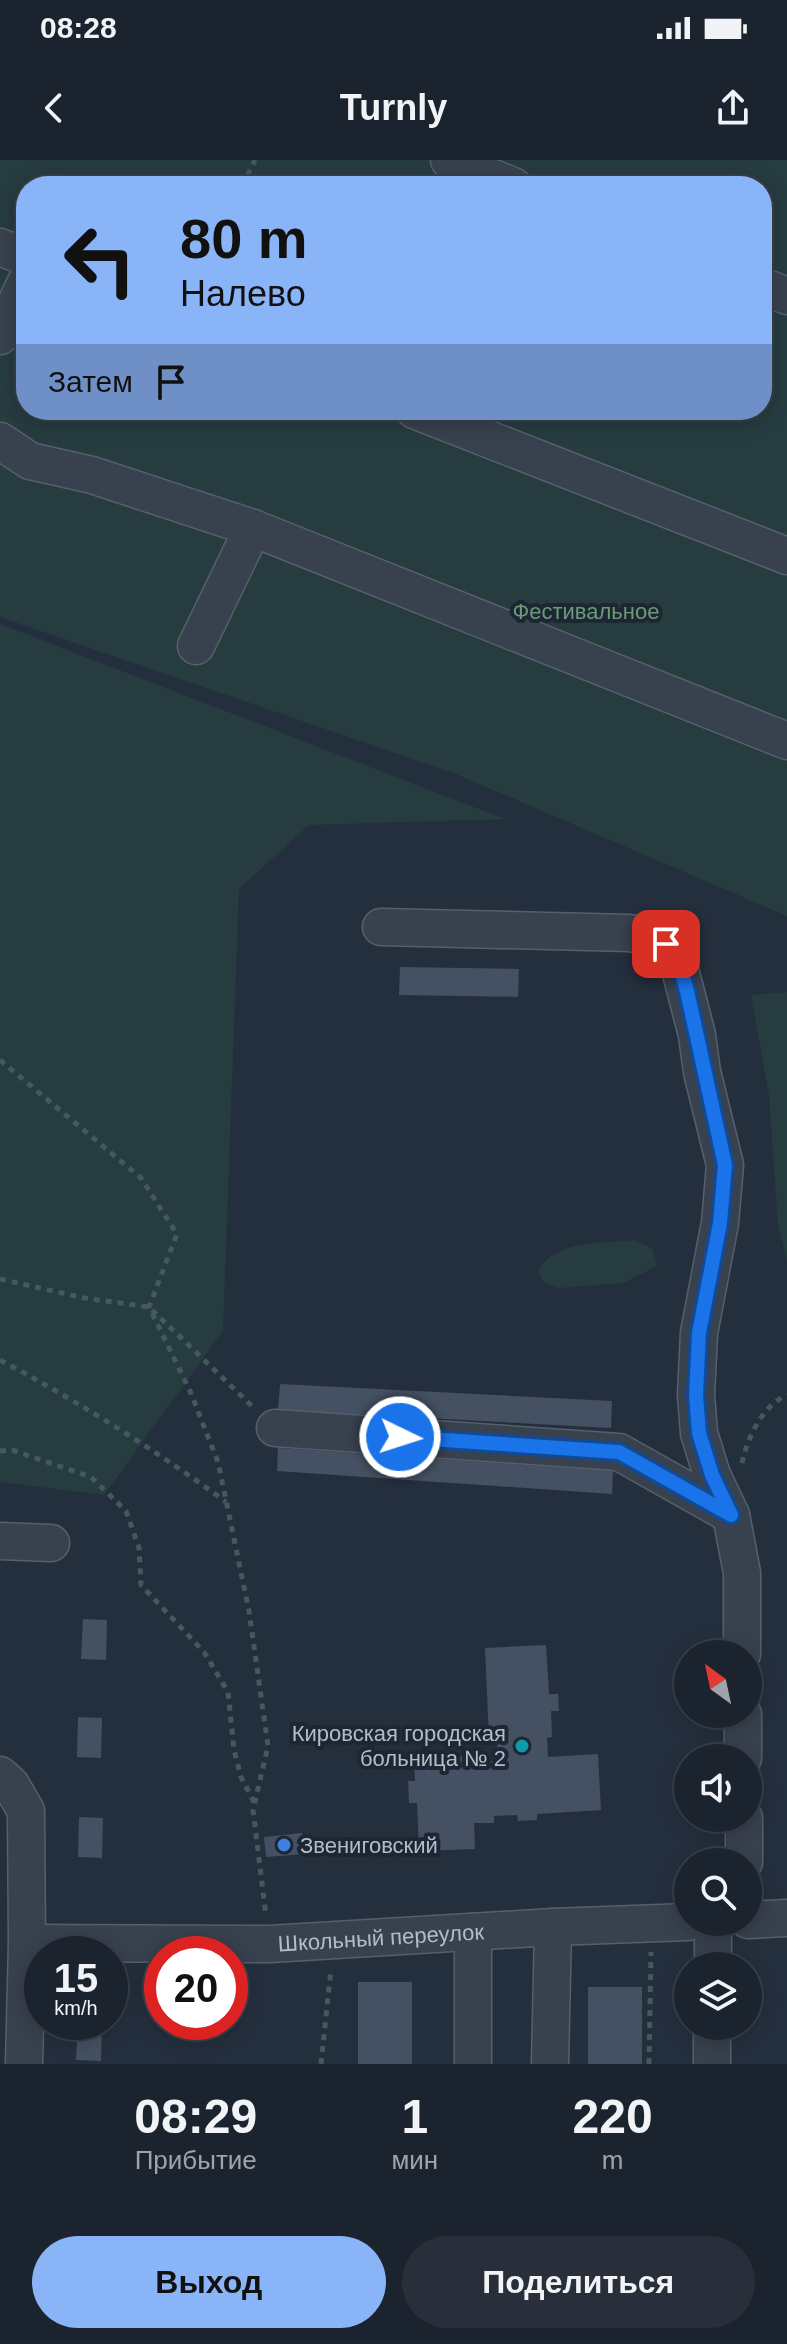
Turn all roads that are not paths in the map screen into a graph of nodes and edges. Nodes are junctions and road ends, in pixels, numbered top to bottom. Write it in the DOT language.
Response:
graph roads {
  1 [pos="449,160"];
  2 [pos="488,176"];
  3 [pos="16,303"];
  4 [pos="0,336"];
  5 [pos="440,420"];
  6 [pos="0,441"];
  7 [pos="253,528"];
  8 [pos="787,556"];
  9 [pos="196,646"];
  10 [pos="787,741"];
  11 [pos="381,927"];
  12 [pos="275,1428"];
  13 [pos="731,1515"];
  14 [pos="0,1541"];
  15 [pos="51,1543"];
  16 [pos="742,1640"];
  17 [pos="0,1775"];
  18 [pos="787,1918"];
  19 [pos="762,1919"];
  20 [pos="674,1922"];
  21 [pos="553,1927"];
  22 [pos="473,1932"];
  23 [pos="27,1936"];
  24 [pos="128,1943"];
  25 [pos="25,2040"];
  26 [pos="712,2040"];
  27 [pos="24,2064"];
  28 [pos="473,2064"];
  29 [pos="550,2064"];
  30 [pos="712,2064"];
  1 -- 2 [label="street"];
  3 -- 4 [label="street"];
  5 -- 8 [label="street"];
  6 -- 7 [label="street"];
  7 -- 9 [label="street"];
  7 -- 10 [label="street"];
  11 -- 13 [label="street"];
  12 -- 13 [label="street"];
  13 -- 16 [label="street"];
  14 -- 15 [label="street"];
  17 -- 23 [label="street"];
  18 -- 19 [label="street"];
  20 -- 21 [label="street, Школьный переулок"];
  21 -- 22 [label="street, Школьный переулок"];
  21 -- 29 [label="street"];
  22 -- 24 [label="street, Школьный переулок"];
  22 -- 28 [label="street"];
  25 -- 27 [label="street"];
  26 -- 30 [label="street"];
}
